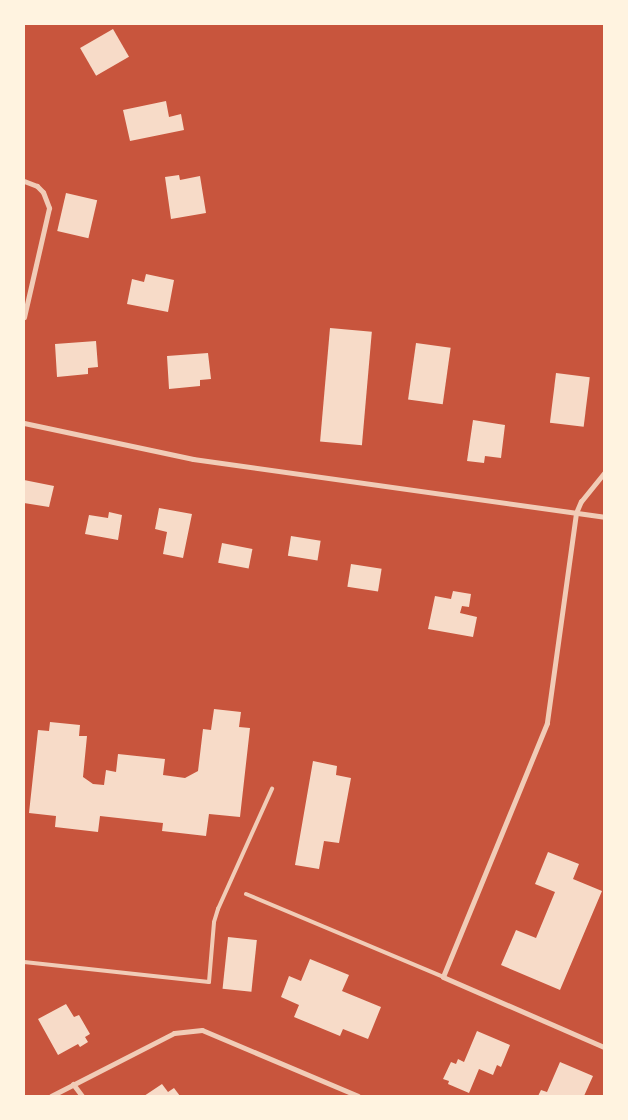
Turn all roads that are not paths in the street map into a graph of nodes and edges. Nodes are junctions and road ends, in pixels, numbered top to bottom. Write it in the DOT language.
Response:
graph roads {
  1 [pos="24,180"];
  2 [pos="24,317"];
  3 [pos="24,423"];
  4 [pos="604,473"];
  5 [pos="576,513"];
  6 [pos="604,518"];
  7 [pos="272,788"];
  8 [pos="246,894"];
  9 [pos="24,962"];
  10 [pos="444,977"];
  11 [pos="604,1047"];
  12 [pos="73,1084"];
  13 [pos="51,1096"];
  14 [pos="82,1096"];
  15 [pos="358,1096"];
  1 -- 2 [label="street"];
  3 -- 5 [label="street"];
  4 -- 5 [label="street"];
  5 -- 6 [label="street"];
  5 -- 10 [label="street"];
  7 -- 9 [label="lane"];
  8 -- 10 [label="lane"];
  10 -- 11 [label="street"];
  12 -- 13 [label="street"];
  12 -- 14 [label="street"];
  12 -- 15 [label="street"];
}
